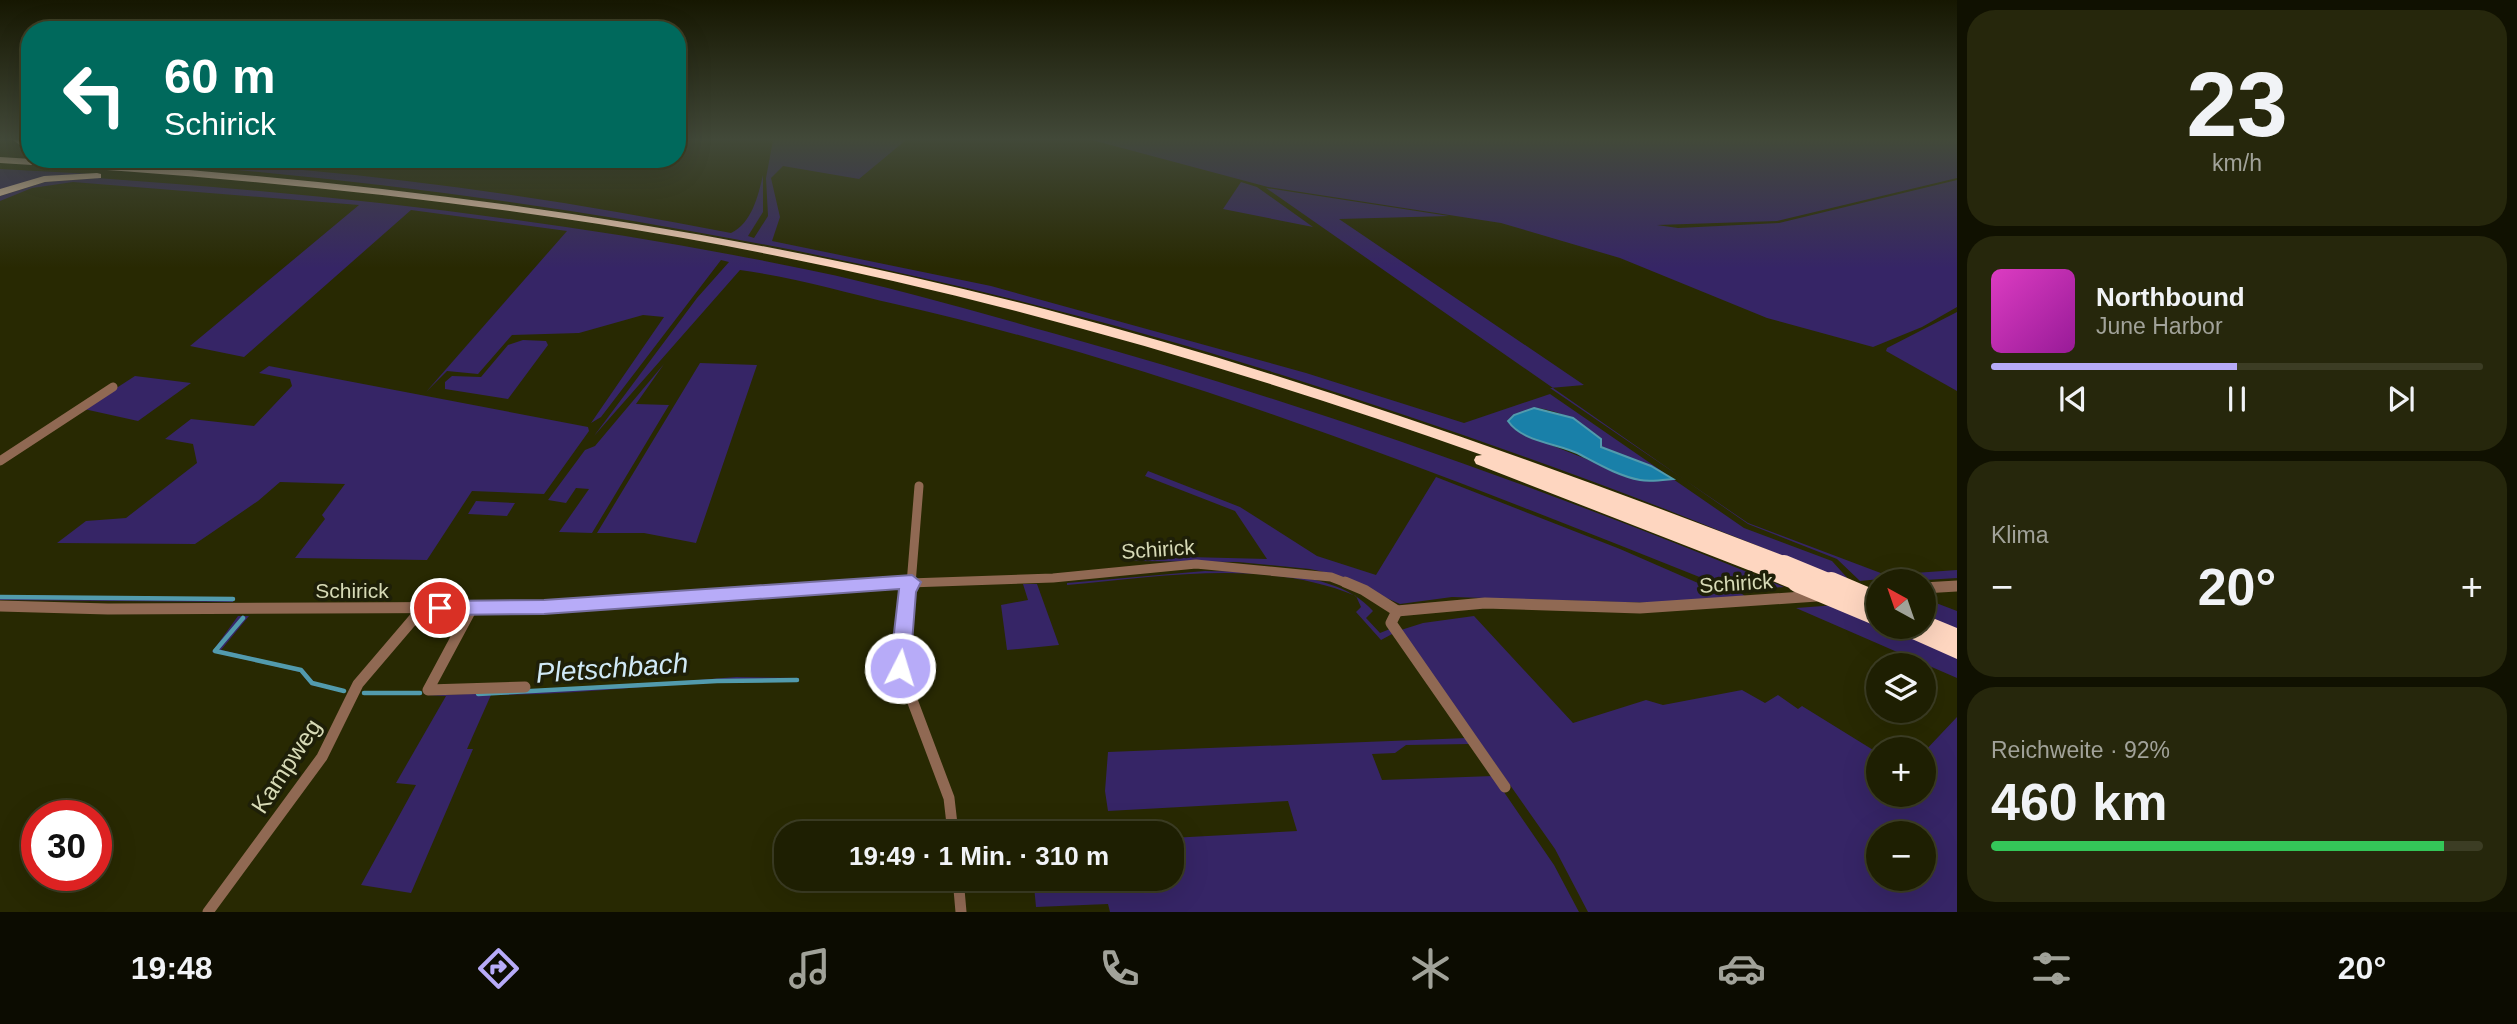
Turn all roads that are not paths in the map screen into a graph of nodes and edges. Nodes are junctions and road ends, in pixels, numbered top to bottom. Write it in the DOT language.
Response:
graph roads {
  1 [pos="34,183"];
  2 [pos="246,183"];
  3 [pos="0,193"];
  4 [pos="114,387"];
  5 [pos="0,461"];
  6 [pos="919,486"];
  7 [pos="1775,567"];
  8 [pos="912,582"];
  9 [pos="1957,586"];
  10 [pos="1936,587"];
  11 [pos="1866,592"];
  12 [pos="1866,596"];
  13 [pos="0,606"];
  14 [pos="472,608"];
  15 [pos="422,609"];
  16 [pos="1397,611"];
  17 [pos="1866,611"];
  18 [pos="1936,627"];
  19 [pos="1957,636"];
  20 [pos="1930,639"];
  21 [pos="1957,651"];
  22 [pos="525,687"];
  23 [pos="1505,787"];
  24 [pos="951,821"];
  25 [pos="959,891"];
  26 [pos="208,912"];
  27 [pos="961,912"];
  1 -- 3 [label="highway"];
  2 -- 7 [label="highway"];
  4 -- 5 [label="street"];
  6 -- 8 [label="street"];
  7 -- 11 [label="highway, bridge"];
  7 -- 17 [label="highway, bridge"];
  8 -- 14 [label="street, Schirick"];
  8 -- 16 [label="street, Schirick"];
  8 -- 24 [label="street"];
  9 -- 10 [label="street"];
  12 -- 16 [label="street, Schirick"];
  13 -- 15 [label="street, Schirick"];
  14 -- 15 [label="street, Schirick"];
  14 -- 22 [label="street"];
  15 -- 26 [label="street, Kampweg"];
  16 -- 23 [label="street"];
  18 -- 19 [label="highway"];
  20 -- 21 [label="highway"];
  25 -- 27 [label="street"];
}
